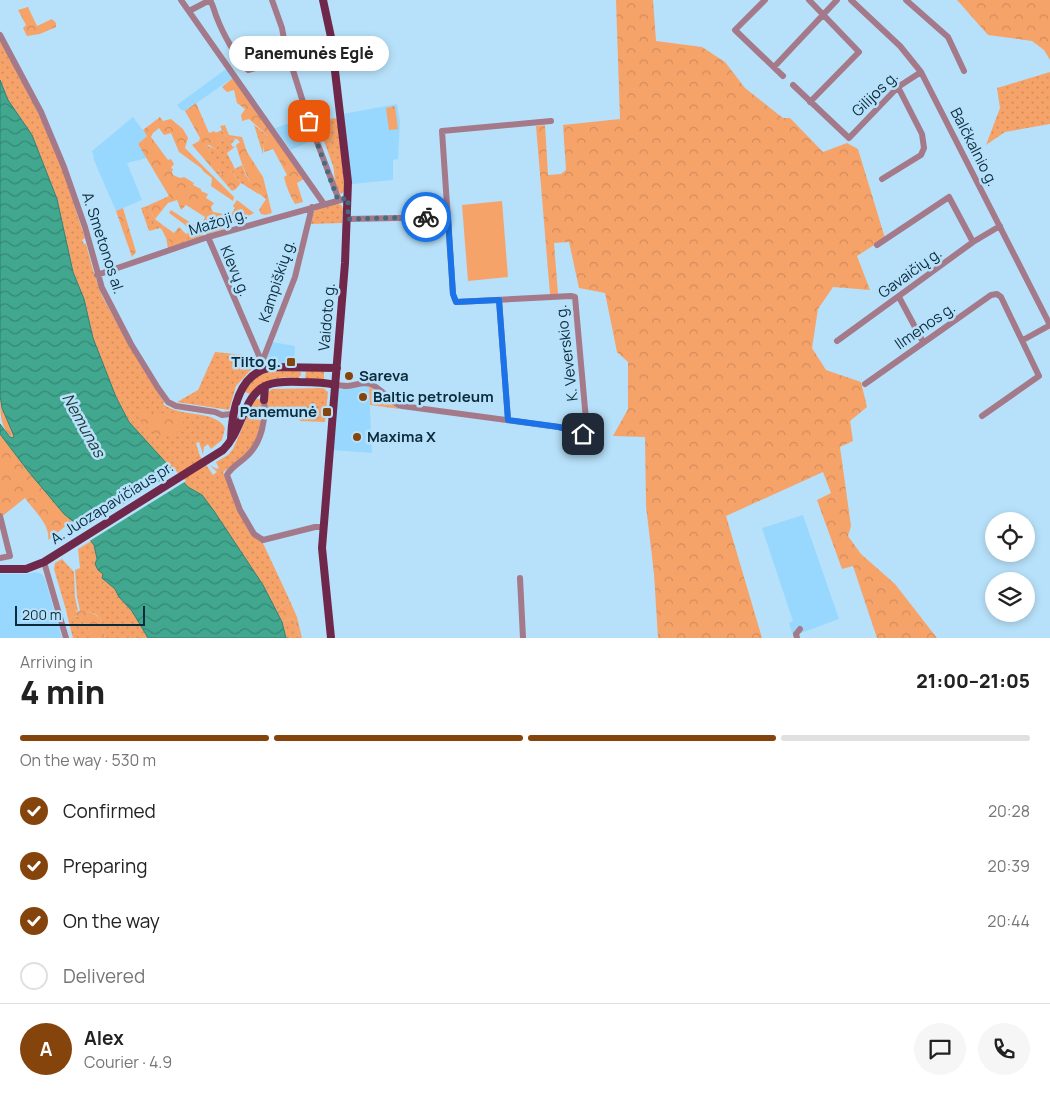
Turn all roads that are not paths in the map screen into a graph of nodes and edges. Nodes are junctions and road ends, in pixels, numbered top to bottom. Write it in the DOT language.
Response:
graph roads {
  1 [pos="181,0"];
  2 [pos="272,0"];
  3 [pos="323,0"];
  4 [pos="765,0"];
  5 [pos="808,0"];
  6 [pos="837,0"];
  7 [pos="852,0"];
  8 [pos="906,0"];
  9 [pos="189,11"];
  10 [pos="823,14"];
  11 [pos="0,35"];
  12 [pos="290,59"];
  13 [pos="774,67"];
  14 [pos="964,71"];
  15 [pos="921,72"];
  16 [pos="783,76"];
  17 [pos="793,85"];
  18 [pos="898,87"];
  19 [pos="810,102"];
  20 [pos="551,121"];
  21 [pos="882,179"];
  22 [pos="348,198"];
  23 [pos="338,200"];
  24 [pos="324,204"];
  25 [pos="312,207"];
  26 [pos="448,217"];
  27 [pos="348,219"];
  28 [pos="1000,226"];
  29 [pos="208,238"];
  30 [pos="973,242"];
  31 [pos="877,245"];
  32 [pos="97,275"];
  33 [pos="899,297"];
  34 [pos="499,300"];
  35 [pos="1050,325"];
  36 [pos="1023,340"];
  37 [pos="837,341"];
  38 [pos="923,342"];
  39 [pos="263,366"];
  40 [pos="299,368"];
  41 [pos="336,368"];
  42 [pos="298,382"];
  43 [pos="865,384"];
  44 [pos="335,385"];
  45 [pos="265,386"];
  46 [pos="241,390"];
  47 [pos="253,396"];
  48 [pos="264,400"];
  49 [pos="235,411"];
  50 [pos="222,415"];
  51 [pos="982,416"];
  52 [pos="508,420"];
  53 [pos="231,430"];
  54 [pos="230,441"];
  55 [pos="0,516"];
  56 [pos="323,527"];
  57 [pos="0,558"];
  58 [pos="44,562"];
  59 [pos="0,569"];
  60 [pos="520,578"];
  61 [pos="800,629"];
  62 [pos="66,638"];
  63 [pos="331,638"];
  64 [pos="523,638"];
  65 [pos="797,638"];
  1 -- 9 [label="street"];
  2 -- 12 [label="street"];
  3 -- 22 [label="main road, Vaidoto g."];
  4 -- 13 [label="street"];
  5 -- 10 [label="street"];
  6 -- 10 [label="street"];
  7 -- 15 [label="street, Balčkalnio g."];
  8 -- 14 [label="street"];
  9 -- 12 [label="street"];
  9 -- 24 [label="street"];
  10 -- 13 [label="street"];
  10 -- 19 [label="street"];
  11 -- 32 [label="street, A. Smetonos al."];
  12 -- 23 [label="street"];
  13 -- 16 [label="street"];
  15 -- 18 [label="street, Gilijos g."];
  15 -- 28 [label="street, Balčkalnio g."];
  17 -- 19 [label="street"];
  18 -- 19 [label="street, Gilijos g."];
  18 -- 21 [label="street"];
  20 -- 26 [label="street"];
  22 -- 23 [label="street, Mažoji g."];
  22 -- 27 [label="main road, Vaidoto g."];
  23 -- 24 [label="street, Mažoji g."];
  24 -- 25 [label="street, Mažoji g."];
  25 -- 29 [label="street, Mažoji g."];
  25 -- 39 [label="street, Kampiškių g."];
  26 -- 27 [label="street"];
  26 -- 34 [label="street, K. Veverskio g."];
  27 -- 41 [label="main road, Vaidoto g."];
  28 -- 30 [label="street, Gavaičių g."];
  28 -- 35 [label="street, Balčkalnio g."];
  29 -- 32 [label="street, Mažoji g."];
  29 -- 39 [label="street, Klevų g."];
  30 -- 31 [label="street"];
  30 -- 33 [label="street, Gavaičių g."];
  32 -- 50 [label="street, A. Smetonos al."];
  33 -- 37 [label="street, Gavaičių g."];
  33 -- 38 [label="street"];
  34 -- 52 [label="street"];
  34 -- 52 [label="street, K. Veverskio g."];
  35 -- 36 [label="street"];
  36 -- 38 [label="street, Ilmenos g."];
  36 -- 51 [label="street"];
  38 -- 43 [label="street, Ilmenos g."];
  39 -- 40 [label="main road"];
  39 -- 46 [label="main road"];
  40 -- 41 [label="main road"];
  40 -- 42 [label="main road"];
  41 -- 44 [label="main road, Vaidoto g."];
  42 -- 44 [label="main road"];
  42 -- 45 [label="main road"];
  44 -- 52 [label="street"];
  44 -- 56 [label="main road, Vaidoto g."];
  45 -- 47 [label="main road"];
  45 -- 48 [label="main road"];
  46 -- 47 [label="main road"];
  46 -- 49 [label="main road"];
  47 -- 48 [label="main road"];
  47 -- 54 [label="main road, A. Juozapavičiaus pr."];
  48 -- 56 [label="street"];
  49 -- 50 [label="street, A. Smetonos al."];
  49 -- 53 [label="main road"];
  50 -- 53 [label="street"];
  53 -- 54 [label="main road"];
  54 -- 58 [label="main road, A. Juozapavičiaus pr."];
  55 -- 57 [label="street"];
  56 -- 63 [label="main road, Vaidoto g."];
  58 -- 59 [label="main road, A. Juozapavičiaus pr."];
  58 -- 62 [label="street"];
  60 -- 64 [label="street"];
  61 -- 65 [label="street"];
}
